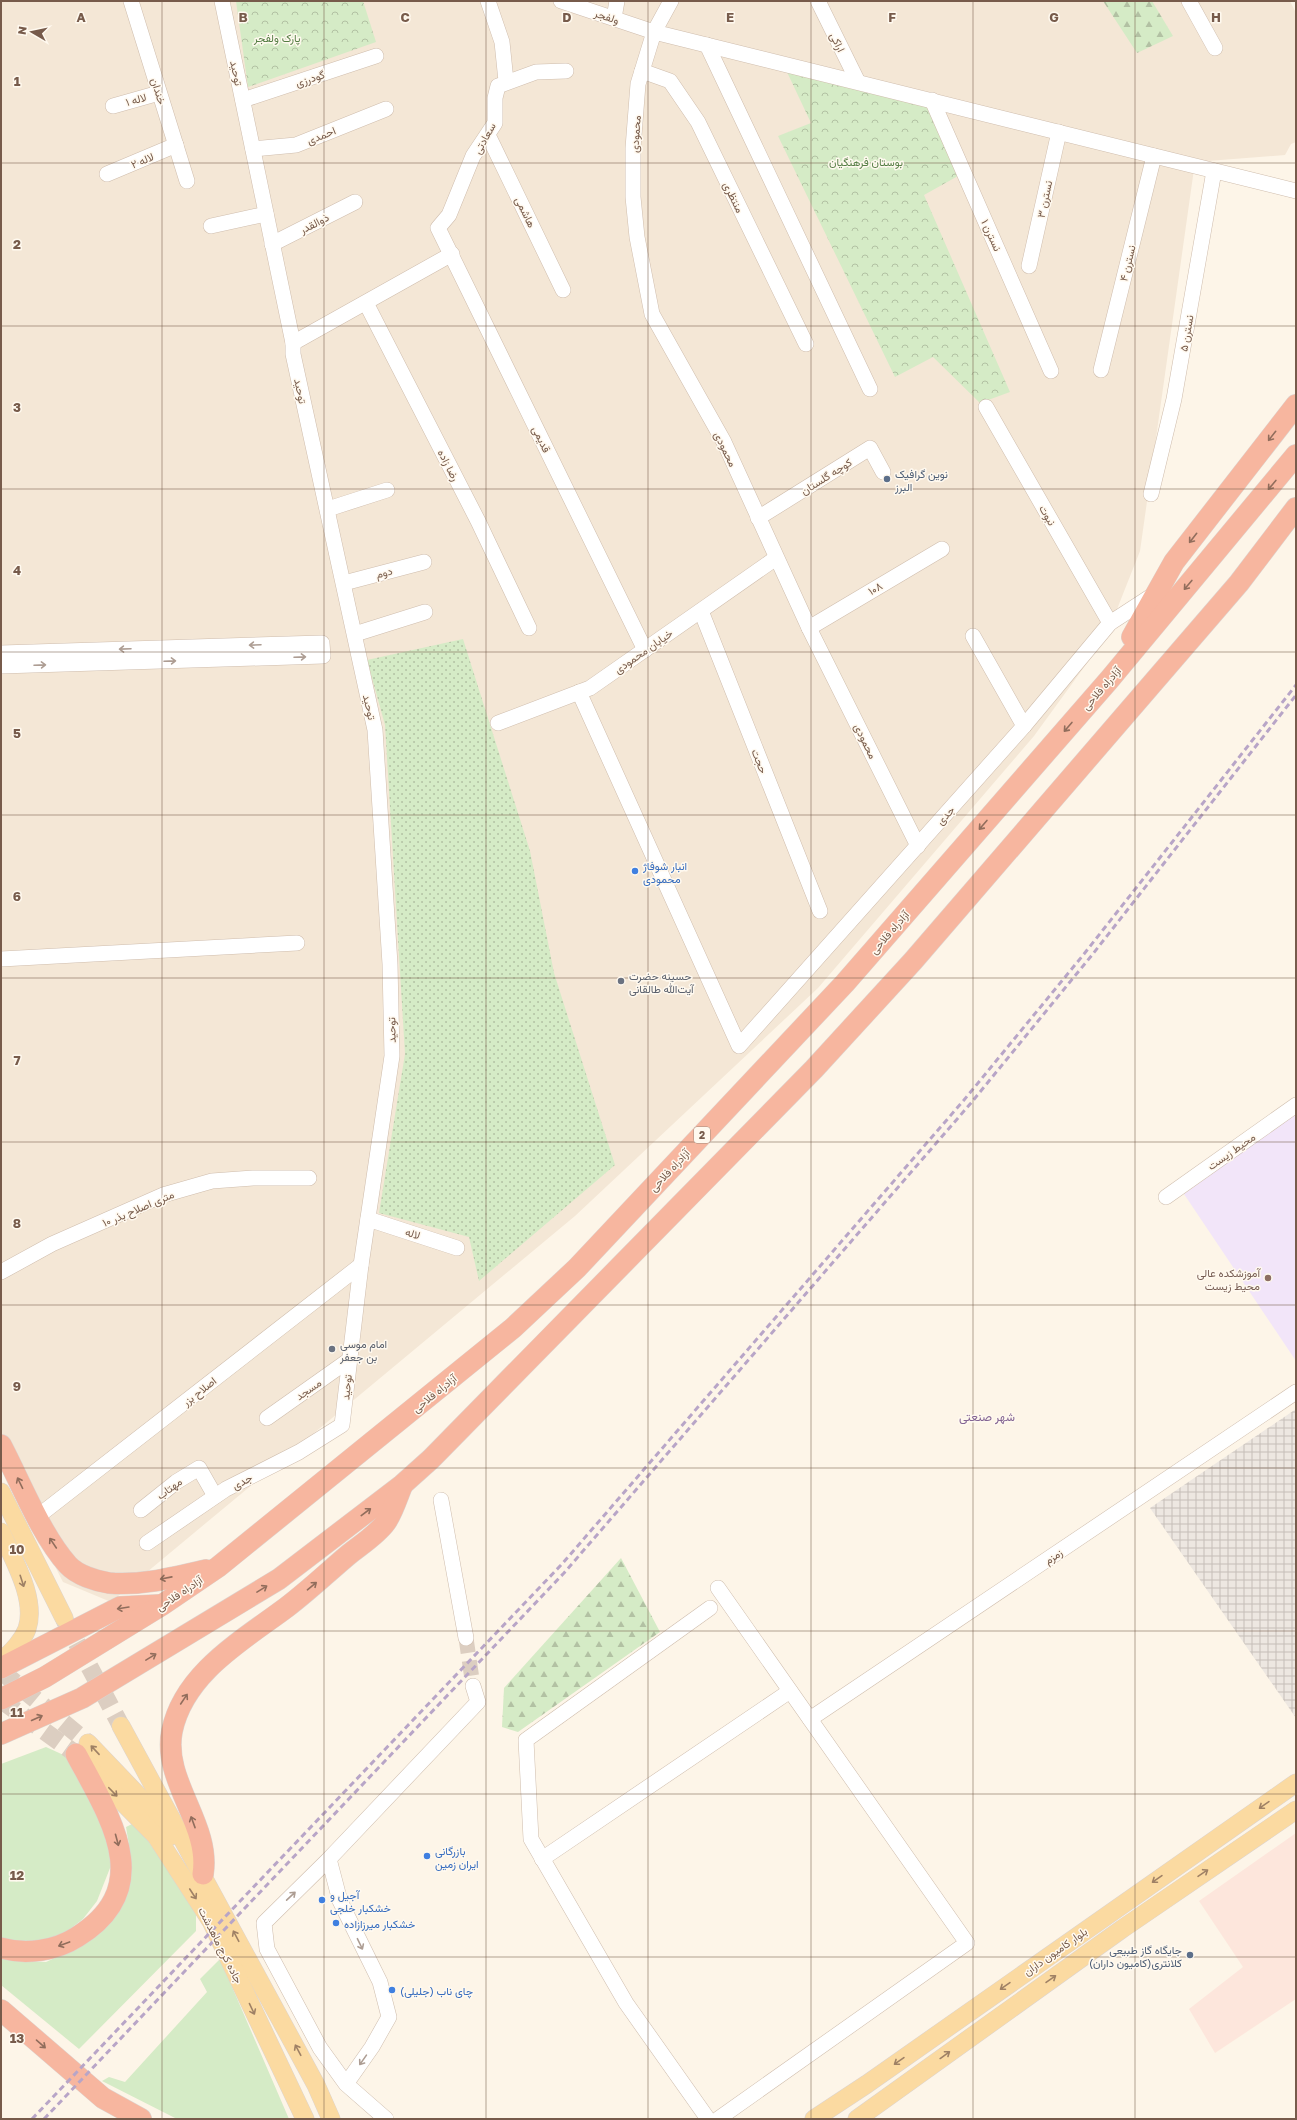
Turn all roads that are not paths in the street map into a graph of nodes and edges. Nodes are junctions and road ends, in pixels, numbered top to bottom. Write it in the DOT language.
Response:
graph roads {
  1 [pos="131,1"];
  2 [pos="222,1"];
  3 [pos="488,1"];
  4 [pos="561,1"];
  5 [pos="617,1"];
  6 [pos="671,1"];
  7 [pos="818,1"];
  8 [pos="1189,1"];
  9 [pos="614,18"];
  10 [pos="654,32"];
  11 [pos="707,45"];
  12 [pos="1215,48"];
  13 [pos="376,56"];
  14 [pos="566,71"];
  15 [pos="642,71"];
  16 [pos="506,82"];
  17 [pos="858,82"];
  18 [pos="159,93"];
  19 [pos="243,100"];
  20 [pos="932,100"];
  21 [pos="113,106"];
  22 [pos="386,109"];
  23 [pos="1059,132"];
  24 [pos="488,134"];
  25 [pos="176,145"];
  26 [pos="253,149"];
  27 [pos="1154,156"];
  28 [pos="1214,170"];
  29 [pos="107,174"];
  30 [pos="187,181"];
  31 [pos="1292,188"];
  32 [pos="355,202"];
  33 [pos="266,214"];
  34 [pos="211,226"];
  35 [pos="438,228"];
  36 [pos="272,244"];
  37 [pos="452,254"];
  38 [pos="1029,266"];
  39 [pos="563,290"];
  40 [pos="366,303"];
  41 [pos="293,343"];
  42 [pos="806,344"];
  43 [pos="1101,370"];
  44 [pos="1051,371"];
  45 [pos="870,389"];
  46 [pos="1296,405"];
  47 [pos="986,408"];
  48 [pos="1296,455"];
  49 [pos="883,472"];
  50 [pos="387,490"];
  51 [pos="1151,494"];
  52 [pos="1296,508"];
  53 [pos="328,509"];
  54 [pos="758,518"];
  55 [pos="1288,523"];
  56 [pos="942,549"];
  57 [pos="776,558"];
  58 [pos="424,562"];
  59 [pos="344,583"];
  60 [pos="1158,591"];
  61 [pos="701,611"];
  62 [pos="425,612"];
  63 [pos="1110,623"];
  64 [pos="529,628"];
  65 [pos="809,628"];
  66 [pos="355,634"];
  67 [pos="972,636"];
  68 [pos="644,650"];
  69 [pos="1,654"];
  70 [pos="1,666"];
  71 [pos="1108,680"];
  72 [pos="580,692"];
  73 [pos="498,723"];
  74 [pos="1024,726"];
  75 [pos="918,846"];
  76 [pos="820,911"];
  77 [pos="297,943"];
  78 [pos="1,959"];
  79 [pos="1296,1105"];
  80 [pos="309,1178"];
  81 [pos="1166,1197"];
  82 [pos="368,1219"];
  83 [pos="458,1248"];
  84 [pos="362,1265"];
  85 [pos="1,1272"];
  86 [pos="349,1360"];
  87 [pos="1296,1392"];
  88 [pos="267,1418"];
  89 [pos="342,1425"];
  90 [pos="1,1445"];
  91 [pos="402,1485"];
  92 [pos="1,1492"];
  93 [pos="215,1496"];
  94 [pos="441,1500"];
  95 [pos="141,1510"];
  96 [pos="38,1518"];
  97 [pos="1,1532"];
  98 [pos="147,1543"];
  99 [pos="218,1567"];
  100 [pos="718,1588"];
  101 [pos="162,1605"];
  102 [pos="710,1608"];
  103 [pos="64,1618"];
  104 [pos="466,1638"];
  105 [pos="1,1662"];
  106 [pos="1,1668"];
  107 [pos="473,1686"];
  108 [pos="790,1691"];
  109 [pos="1,1699"];
  110 [pos="810,1719"];
  111 [pos="121,1726"];
  112 [pos="5,1735"];
  113 [pos="82,1748"];
  114 [pos="1296,1783"];
  115 [pos="1296,1810"];
  116 [pos="329,1859"];
  117 [pos="542,1859"];
  118 [pos="203,1874"];
  119 [pos="1,1948"];
  120 [pos="1,2010"];
  121 [pos="272,2052"];
  122 [pos="346,2084"];
  123 [pos="316,2085"];
  124 [pos="141,2119"];
  125 [pos="297,2119"];
  126 [pos="305,2119"];
  127 [pos="331,2119"];
  128 [pos="340,2119"];
  129 [pos="386,2119"];
  130 [pos="708,2119"];
  131 [pos="718,2119"];
  132 [pos="814,2119"];
  133 [pos="857,2119"];
  1 -- 18 [label="street, خندان"];
  2 -- 19 [label="street, توحید"];
  3 -- 16 [label="street"];
  4 -- 9 [label="street, ولفجر"];
  5 -- 9 [label="street"];
  6 -- 10 [label="street, محمودی"];
  7 -- 17 [label="street, اراکی"];
  8 -- 12 [label="street"];
  9 -- 10 [label="street, ولفجر"];
  10 -- 11 [label="street, ولفجر"];
  10 -- 15 [label="street, محمودی"];
  11 -- 17 [label="street, ولفجر"];
  11 -- 45 [label="street"];
  13 -- 19 [label="street, گودرزی"];
  14 -- 16 [label="street"];
  15 -- 42 [label="street, منتظری"];
  15 -- 54 [label="street, محمودی"];
  16 -- 24 [label="street, سعادتی"];
  17 -- 20 [label="street, ولفجر"];
  18 -- 21 [label="street, لاله ۱"];
  18 -- 25 [label="street, خندان"];
  19 -- 26 [label="street, توحید"];
  20 -- 23 [label="street, ولفجر"];
  20 -- 44 [label="street, نسترن ۱"];
  22 -- 26 [label="street, احمدی"];
  23 -- 27 [label="street, ولفجر"];
  23 -- 38 [label="street, نسترن ۳"];
  24 -- 35 [label="street, سعادتی"];
  24 -- 39 [label="street, هاشمی"];
  25 -- 29 [label="street, لاله ۲"];
  25 -- 30 [label="street, خندان"];
  26 -- 33 [label="street, توحید"];
  27 -- 28 [label="street, ولفجر"];
  27 -- 43 [label="street, نسترن ۴"];
  28 -- 31 [label="street, ولفجر"];
  28 -- 51 [label="street, نسترن ۵"];
  32 -- 36 [label="street, ذوالقدر"];
  33 -- 34 [label="street"];
  33 -- 36 [label="street, توحید"];
  35 -- 37 [label="street, قدیمی"];
  36 -- 41 [label="street, توحید"];
  37 -- 40 [label="street"];
  37 -- 68 [label="street, قدیمی"];
  40 -- 41 [label="street"];
  40 -- 64 [label="street, رضا زاده"];
  41 -- 53 [label="street, توحید"];
  46 -- 60 [label="highway, one-way"];
  47 -- 63 [label="street, نبوت"];
  48 -- 71 [label="highway, آزادراه فلاحی / 2, one-way"];
  49 -- 54 [label="street, کوچه گلستان"];
  50 -- 53 [label="street"];
  52 -- 55 [label="highway"];
  53 -- 59 [label="street, توحید"];
  54 -- 57 [label="street, محمودی"];
  55 -- 91 [label="highway"];
  56 -- 65 [label="street, ۱۰۸"];
  57 -- 61 [label="street, خیابان محمودی"];
  57 -- 65 [label="street, محمودی"];
  58 -- 59 [label="street, دوم"];
  59 -- 66 [label="street, توحید"];
  60 -- 63 [label="street, جدی"];
  60 -- 71 [label="highway"];
  61 -- 68 [label="street, خیابان محمودی"];
  61 -- 76 [label="street, حجت"];
  62 -- 66 [label="street"];
  63 -- 74 [label="street, جدی"];
  65 -- 75 [label="street, محمودی"];
  66 -- 82 [label="street, توحید"];
  67 -- 74 [label="street"];
  68 -- 72 [label="street, خیابان محمودی"];
  70 -- 69 [label="street, one-way"];
  71 -- 99 [label="highway, آزادراه فلاحی / 2, one-way"];
  72 -- 73 [label="street, خیابان محمودی"];
  72 -- 75 [label="street, جدی"];
  74 -- 75 [label="street, جدی"];
  77 -- 78 [label="street"];
  79 -- 81 [label="street, محیط زیست"];
  80 -- 85 [label="street, ۱۰ متری اصلاح بذر"];
  82 -- 83 [label="street, لاله"];
  82 -- 84 [label="street, توحید"];
  84 -- 86 [label="street, توحید"];
  84 -- 96 [label="street, اصلاح بزر"];
  86 -- 88 [label="street, مسجد"];
  86 -- 89 [label="street, توحید"];
  87 -- 110 [label="street, زمزم"];
  89 -- 93 [label="street, جدی"];
  96 -- 90 [label="highway, one-way"];
  112 -- 91 [label="highway, one-way"];
  118 -- 91 [label="highway, one-way"];
  92 -- 103 [label="main road"];
  93 -- 95 [label="street, مهتاب"];
  93 -- 98 [label="street, جدی"];
  94 -- 104 [label="street"];
  99 -- 96 [label="highway, one-way"];
  97 -- 105 [label="main road, one-way"];
  99 -- 101 [label="highway, آزادراه فلاحی / 2"];
  100 -- 108 [label="street"];
  101 -- 106 [label="highway, one-way"];
  101 -- 109 [label="highway, آزادراه فلاحی / 2"];
  102 -- 117 [label="street"];
  107 -- 116 [label="street"];
  108 -- 110 [label="street"];
  108 -- 117 [label="street"];
  110 -- 131 [label="street"];
  111 -- 118 [label="main road, جاده کرج ماهدشت"];
  118 -- 113 [label="main road, one-way"];
  113 -- 119 [label="highway, one-way"];
  113 -- 121 [label="main road, جاده کرج ماهدشت, one-way"];
  114 -- 132 [label="main road, بلوار کامیون داران, one-way"];
  133 -- 115 [label="main road, بلوار کامیون داران, one-way"];
  116 -- 122 [label="street, one-way"];
  122 -- 116 [label="street, one-way"];
  117 -- 130 [label="street"];
  123 -- 118 [label="main road, جاده کرج ماهدشت, one-way"];
  120 -- 124 [label="highway, one-way"];
  121 -- 125 [label="main road"];
  121 -- 126 [label="main road, جاده کرج ماهدشت"];
  122 -- 129 [label="street"];
  123 -- 127 [label="main road, جاده کرج ماهدشت"];
  123 -- 128 [label="main road"];
}
